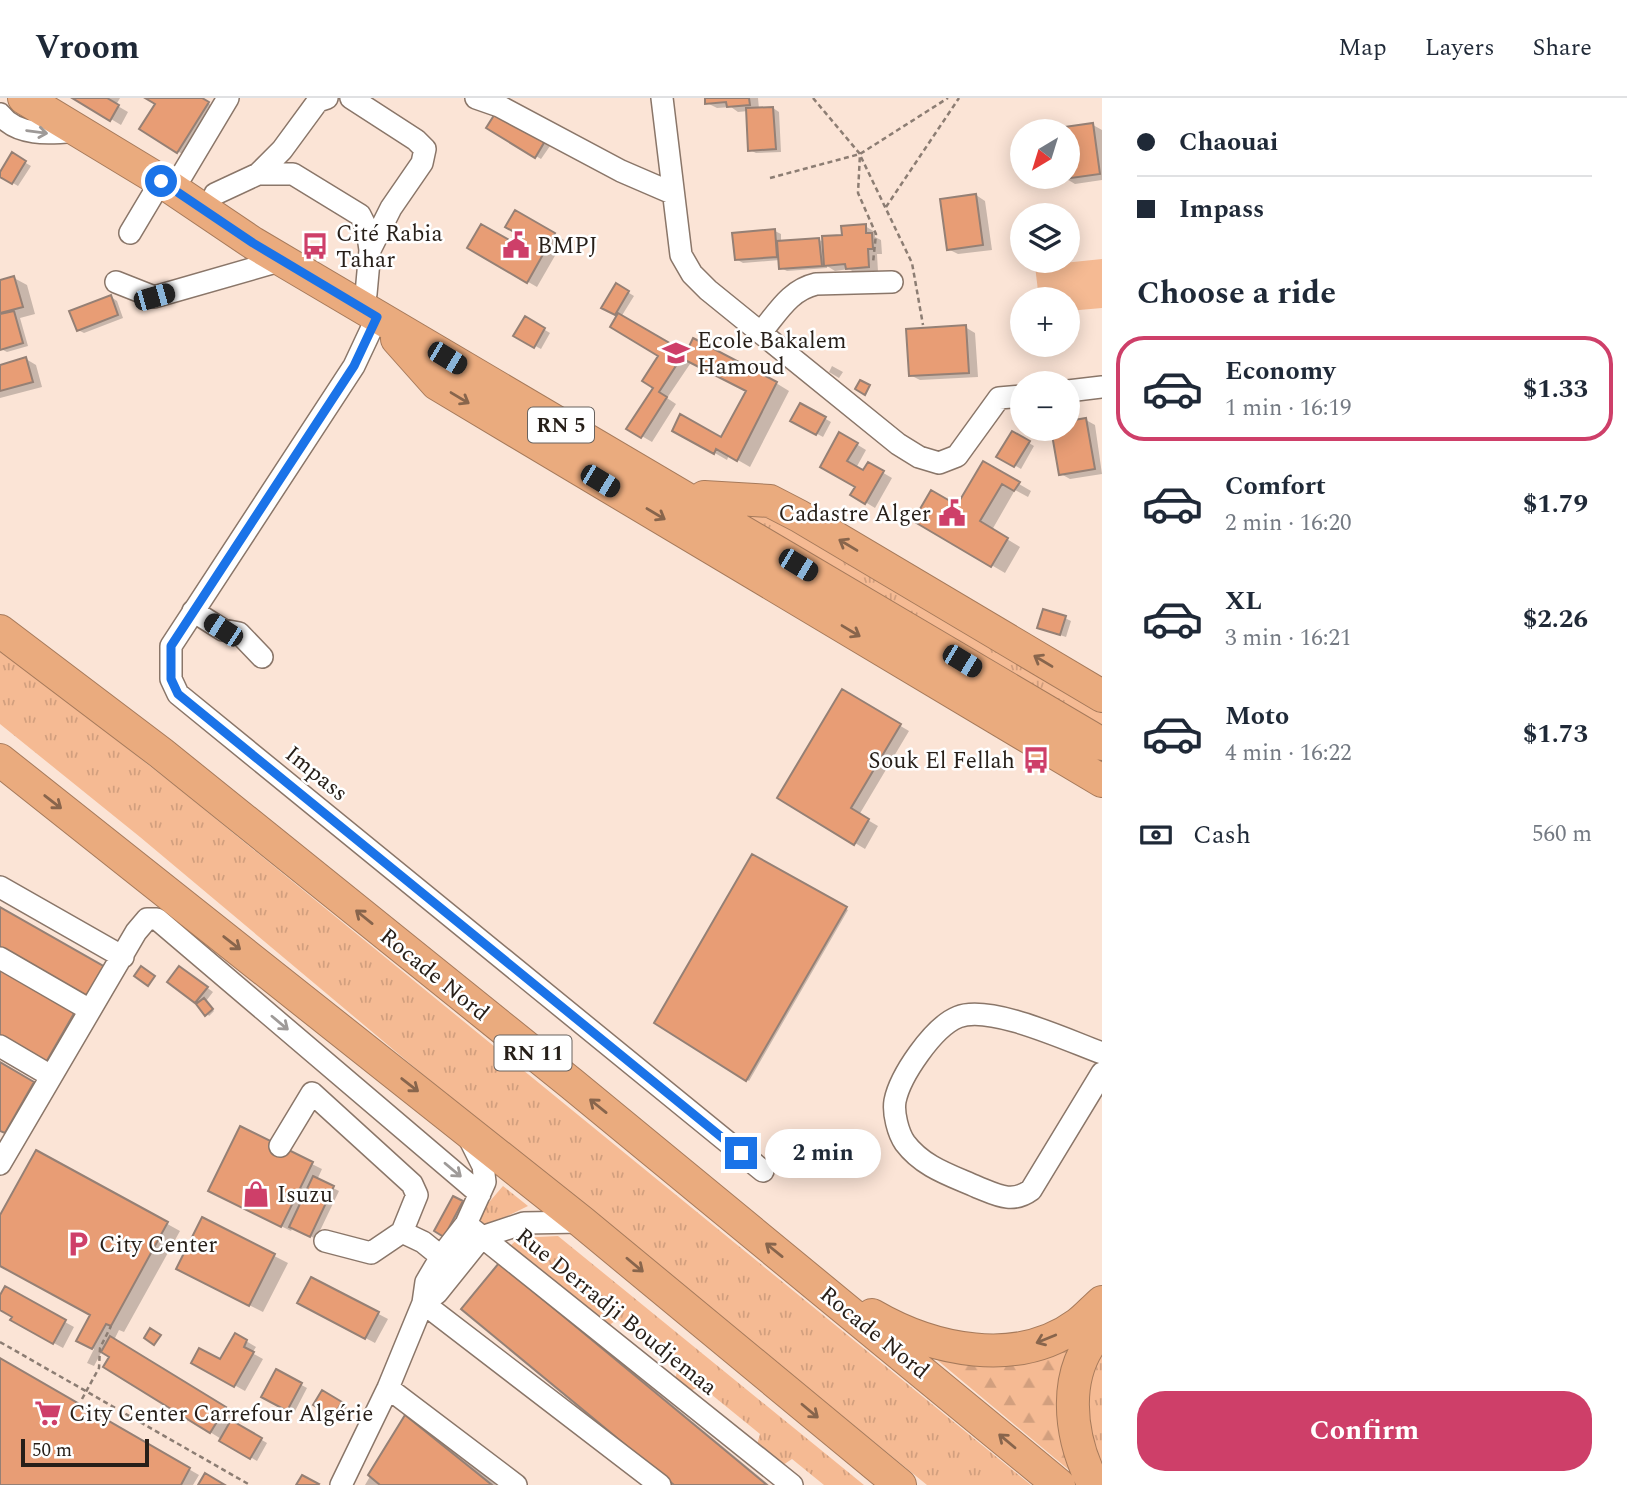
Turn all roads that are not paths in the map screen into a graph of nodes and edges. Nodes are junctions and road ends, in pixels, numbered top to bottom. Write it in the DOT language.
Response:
graph roads {
  1 [pos="24,98"];
  2 [pos="56,98"];
  3 [pos="228,98"];
  4 [pos="327,98"];
  5 [pos="351,98"];
  6 [pos="476,98"];
  7 [pos="662,98"];
  8 [pos="0,114"];
  9 [pos="79,131"];
  10 [pos="258,174"];
  11 [pos="172,178"];
  12 [pos="215,194"];
  13 [pos="672,194"];
  14 [pos="130,233"];
  15 [pos="370,250"];
  16 [pos="283,261"];
  17 [pos="116,282"];
  18 [pos="882,282"];
  19 [pos="372,305"];
  20 [pos="762,331"];
  21 [pos="1102,387"];
  22 [pos="1080,390"];
  23 [pos="1010,397"];
  24 [pos="704,496"];
  25 [pos="193,611"];
  26 [pos="0,631"];
  27 [pos="262,657"];
  28 [pos="1102,696"];
  29 [pos="1102,734"];
  30 [pos="1102,744"];
  31 [pos="0,760"];
  32 [pos="1098,779"];
  33 [pos="0,887"];
  34 [pos="123,957"];
  35 [pos="0,958"];
  36 [pos="90,1010"];
  37 [pos="0,1046"];
  38 [pos="1102,1053"];
  39 [pos="1102,1073"];
  40 [pos="51,1076"];
  41 [pos="454,1120"];
  42 [pos="280,1146"];
  43 [pos="3,1152"];
  44 [pos="762,1171"];
  45 [pos="480,1194"];
  46 [pos="582,1222"];
  47 [pos="474,1230"];
  48 [pos="401,1232"];
  49 [pos="325,1241"];
  50 [pos="448,1262"];
  51 [pos="809,1278"];
  52 [pos="1102,1302"];
  53 [pos="423,1303"];
  54 [pos="1102,1329"];
  55 [pos="388,1388"];
  56 [pos="341,1485"];
  57 [pos="516,1485"];
  58 [pos="660,1485"];
  59 [pos="792,1485"];
  60 [pos="900,1485"];
  61 [pos="1059,1485"];
  62 [pos="1094,1485"];
  1 -- 9 [label="highway, RN 5"];
  2 -- 11 [label="highway, RN 5"];
  3 -- 11 [label="street"];
  4 -- 10 [label="street"];
  5 -- 15 [label="street"];
  6 -- 13 [label="street"];
  7 -- 13 [label="street"];
  8 -- 9 [label="street, one-way"];
  9 -- 11 [label="highway, RN 5"];
  10 -- 12 [label="street"];
  10 -- 15 [label="street"];
  11 -- 12 [label="highway, RN 5"];
  11 -- 14 [label="street"];
  11 -- 16 [label="highway, RN 5"];
  12 -- 19 [label="highway, RN 5"];
  13 -- 20 [label="street"];
  15 -- 19 [label="street, Impass"];
  16 -- 17 [label="street"];
  16 -- 19 [label="highway, RN 5"];
  18 -- 20 [label="street"];
  19 -- 24 [label="highway, RN 5"];
  19 -- 25 [label="street, Impass"];
  19 -- 30 [label="highway, RN 5"];
  19 -- 32 [label="highway, one-way"];
  20 -- 23 [label="street"];
  21 -- 22 [label="street"];
  28 -- 24 [label="highway, RN 5, one-way"];
  24 -- 29 [label="highway, RN 5"];
  25 -- 27 [label="street"];
  25 -- 44 [label="street, Impass"];
  51 -- 26 [label="highway, Rocade Nord / RN 11, one-way"];
  31 -- 41 [label="highway, one-way"];
  33 -- 34 [label="street"];
  34 -- 36 [label="street"];
  34 -- 45 [label="street, one-way"];
  35 -- 36 [label="street"];
  36 -- 40 [label="street"];
  37 -- 40 [label="street"];
  38 -- 39 [label="street"];
  40 -- 43 [label="street"];
  41 -- 45 [label="street"];
  41 -- 46 [label="highway"];
  42 -- 48 [label="street"];
  45 -- 47 [label="street"];
  46 -- 47 [label="street"];
  46 -- 60 [label="highway, one-way"];
  47 -- 50 [label="street, Rue Derradji Boudjemaa"];
  47 -- 59 [label="street, Rue Derradji Boudjemaa"];
  48 -- 49 [label="street"];
  48 -- 50 [label="street"];
  50 -- 53 [label="street, Rue Derradji Boudjemaa"];
  52 -- 51 [label="highway, one-way"];
  61 -- 51 [label="highway, Rocade Nord / RN 11, one-way"];
  53 -- 55 [label="street"];
  53 -- 58 [label="street"];
  54 -- 62 [label="highway"];
  55 -- 56 [label="street"];
  55 -- 57 [label="street"];
}
